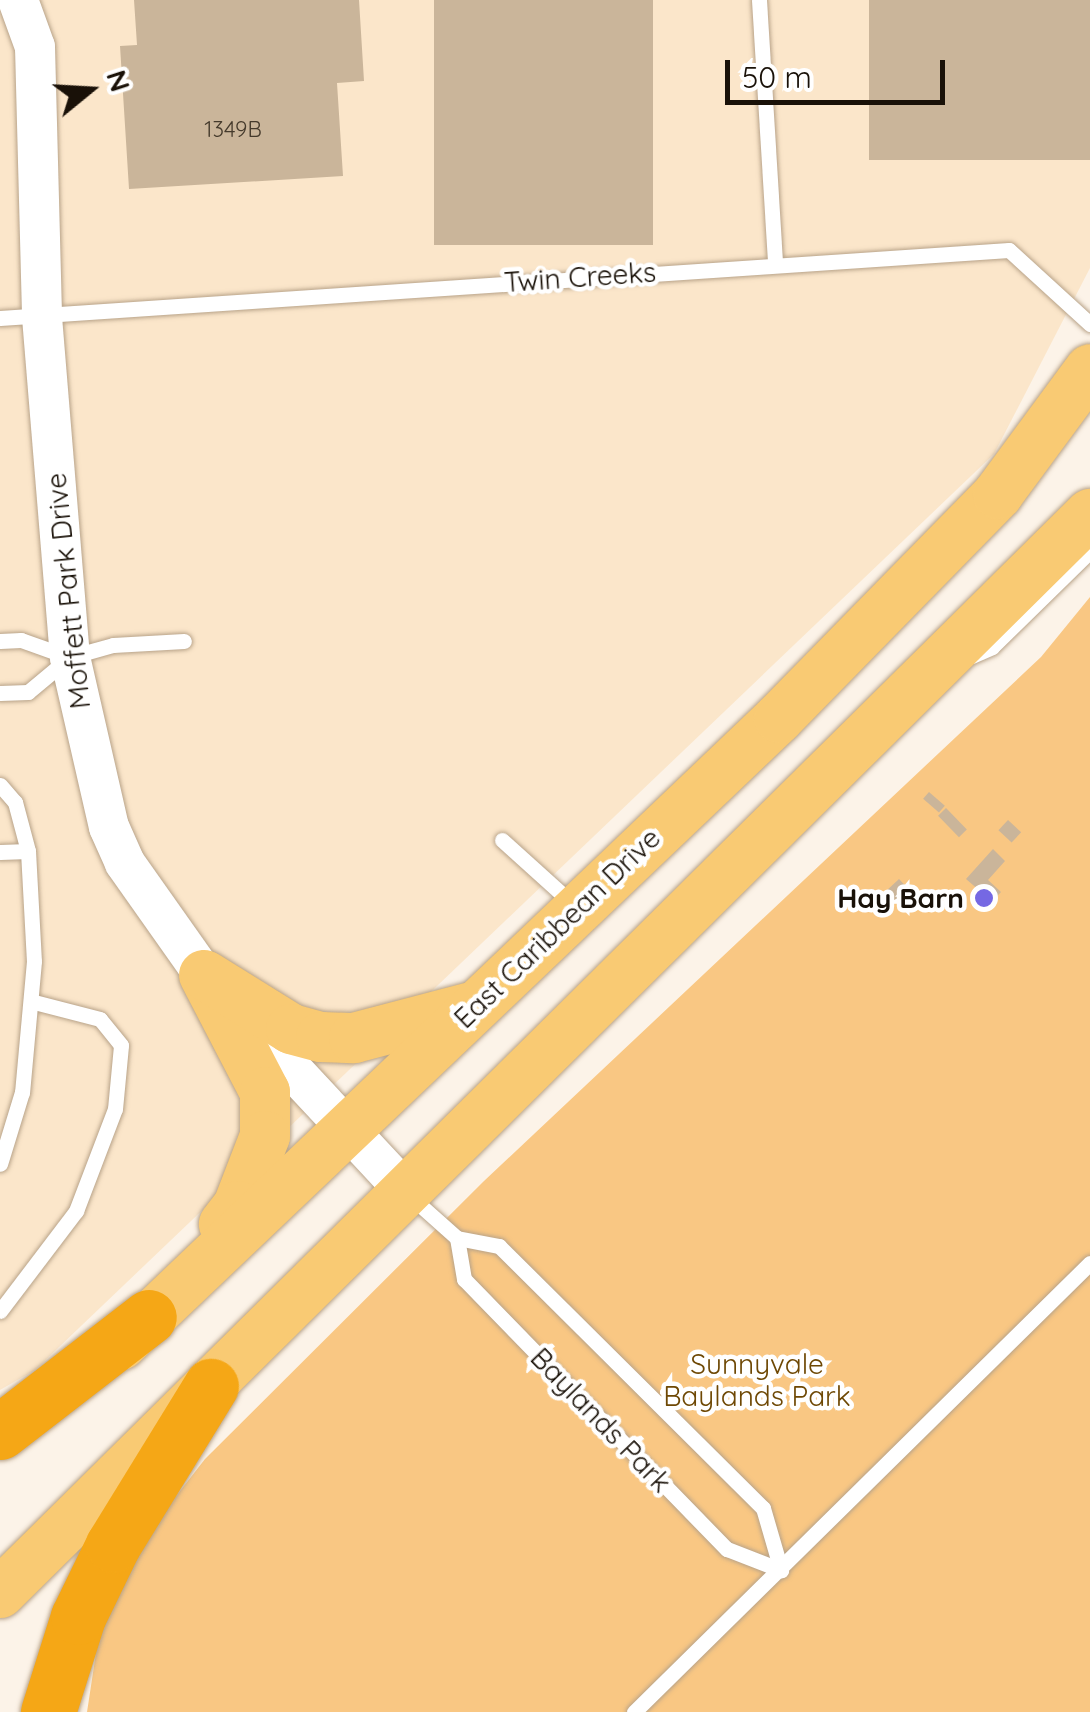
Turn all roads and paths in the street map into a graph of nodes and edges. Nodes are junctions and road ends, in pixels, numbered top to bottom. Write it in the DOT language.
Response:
graph roads {
  1 [pos="18,0"];
  2 [pos="760,0"];
  3 [pos="775,264"];
  4 [pos="42,316"];
  5 [pos="0,318"];
  6 [pos="1090,324"];
  7 [pos="1090,369"];
  8 [pos="1090,514"];
  9 [pos="1090,551"];
  10 [pos="0,641"];
  11 [pos="184,641"];
  12 [pos="70,657"];
  13 [pos="932,674"];
  14 [pos="0,693"];
  15 [pos="0,785"];
  16 [pos="502,840"];
  17 [pos="28,851"];
  18 [pos="0,852"];
  19 [pos="577,908"];
  20 [pos="204,975"];
  21 [pos="34,1002"];
  22 [pos="475,1006"];
  23 [pos="344,1128"];
  24 [pos="0,1164"];
  25 [pos="408,1195"];
  26 [pos="457,1238"];
  27 [pos="1090,1263"];
  28 [pos="0,1311"];
  29 [pos="149,1318"];
  30 [pos="211,1386"];
  31 [pos="0,1432"];
  32 [pos="0,1465"];
  33 [pos="781,1570"];
  34 [pos="0,1593"];
  35 [pos="48,1712"];
  36 [pos="634,1712"];
  1 -- 4 [label="street, Moffett Park Drive"];
  2 -- 3 [label="lane"];
  3 -- 4 [label="lane, Twin Creeks"];
  3 -- 6 [label="lane, Twin Creeks"];
  4 -- 5 [label="lane, Twin Creeks"];
  4 -- 12 [label="street, Moffett Park Drive"];
  7 -- 19 [label="main road, East Caribbean Drive"];
  8 -- 13 [label="main road"];
  9 -- 13 [label="lane"];
  10 -- 12 [label="lane"];
  11 -- 12 [label="lane"];
  12 -- 14 [label="lane"];
  12 -- 20 [label="street, Moffett Park Drive"];
  13 -- 25 [label="main road"];
  15 -- 17 [label="lane"];
  16 -- 19 [label="lane"];
  17 -- 18 [label="lane"];
  17 -- 21 [label="lane"];
  19 -- 22 [label="main road, East Caribbean Drive"];
  20 -- 22 [label="main road"];
  20 -- 23 [label="street, Moffett Park Drive"];
  20 -- 29 [label="main road"];
  21 -- 24 [label="lane"];
  21 -- 28 [label="lane"];
  22 -- 23 [label="main road, East Caribbean Drive"];
  23 -- 25 [label="street, Moffett Park Drive"];
  23 -- 29 [label="main road, East Caribbean Drive"];
  25 -- 26 [label="lane, Baylands Park"];
  25 -- 30 [label="main road"];
  26 -- 33 [label="lane, Baylands Park"];
  26 -- 33 [label="lane, Baylands Park"];
  27 -- 33 [label="lane"];
  29 -- 31 [label="highway"];
  29 -- 32 [label="main road, East Caribbean Drive"];
  30 -- 34 [label="main road"];
  30 -- 35 [label="highway"];
  33 -- 36 [label="lane"];
}
